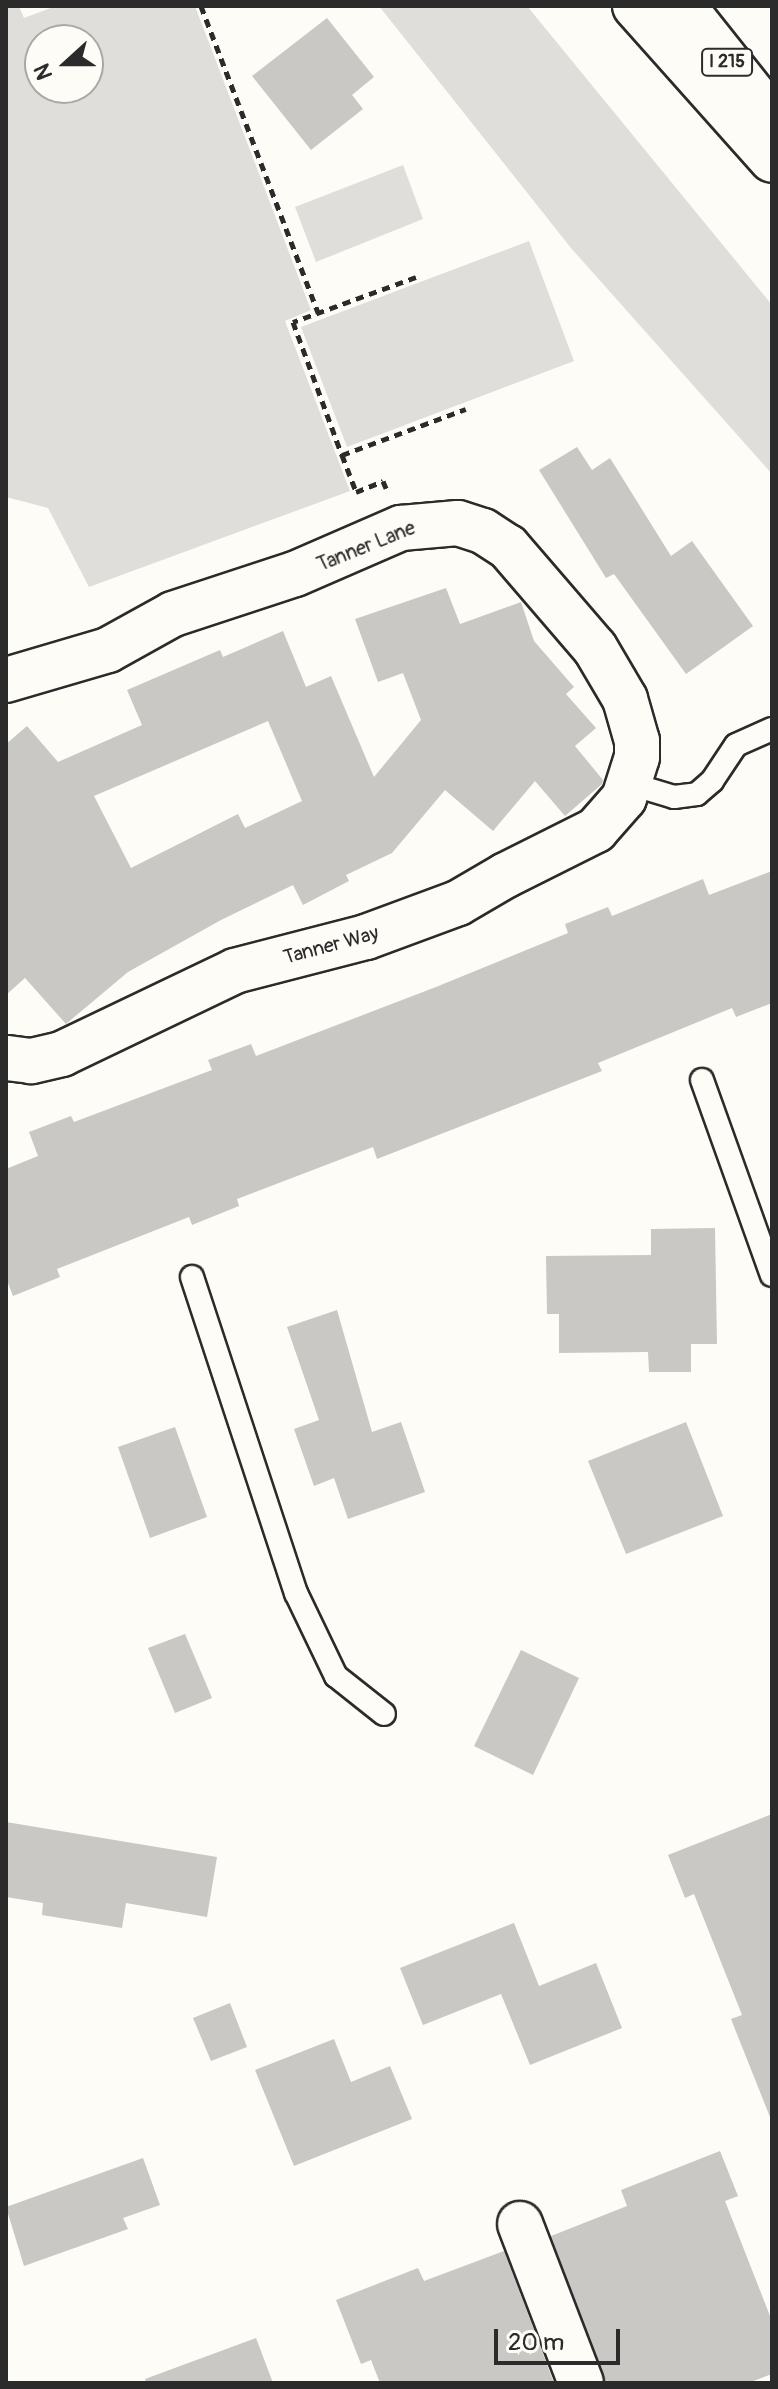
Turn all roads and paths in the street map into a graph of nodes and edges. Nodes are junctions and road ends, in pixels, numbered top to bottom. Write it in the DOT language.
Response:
graph roads {
  1 [pos="201,6"];
  2 [pos="635,6"];
  3 [pos="683,6"];
  4 [pos="772,118"];
  5 [pos="772,160"];
  6 [pos="416,277"];
  7 [pos="318,313"];
  8 [pos="466,409"];
  9 [pos="6,680"];
  10 [pos="772,729"];
  11 [pos="631,784"];
  12 [pos="6,1058"];
  13 [pos="702,1080"];
  14 [pos="772,1275"];
  15 [pos="192,1277"];
  16 [pos="384,1714"];
  17 [pos="520,2224"];
  18 [pos="581,2383"];
  1 -- 7 [label="path"];
  2 -- 5 [label="main road"];
  3 -- 4 [label="main road, I 215"];
  6 -- 7 [label="path"];
  7 -- 8 [label="path"];
  9 -- 11 [label="main road, Tanner Lane"];
  10 -- 11 [label="lane"];
  11 -- 12 [label="main road, Tanner Way"];
  13 -- 14 [label="lane"];
  15 -- 16 [label="lane"];
  17 -- 18 [label="main road"];
}
